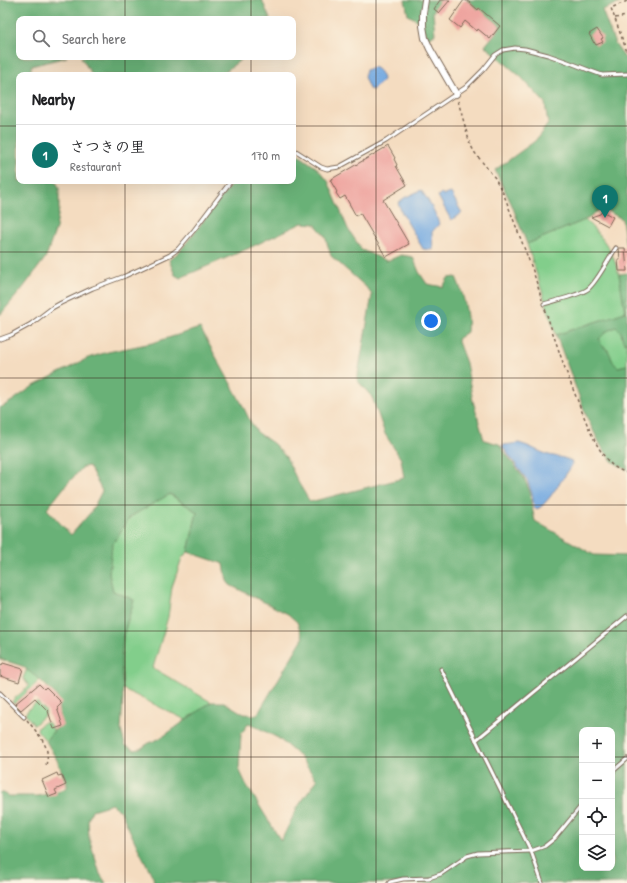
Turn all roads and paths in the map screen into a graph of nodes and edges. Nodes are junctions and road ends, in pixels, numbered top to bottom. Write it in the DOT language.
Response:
graph roads {
  1 [pos="424,0"];
  2 [pos="627,1"];
  3 [pos="627,16"];
  4 [pos="615,18"];
  5 [pos="626,49"];
  6 [pos="627,52"];
  7 [pos="627,74"];
  8 [pos="456,94"];
  9 [pos="296,150"];
  10 [pos="229,184"];
  11 [pos="616,248"];
  12 [pos="544,304"];
  13 [pos="0,339"];
  14 [pos="627,473"];
  15 [pos="627,616"];
  16 [pos="441,669"];
  17 [pos="0,693"];
  18 [pos="24,718"];
  19 [pos="476,740"];
  20 [pos="627,759"];
  21 [pos="46,765"];
  22 [pos="615,769"];
  23 [pos="579,809"];
  24 [pos="531,852"];
  25 [pos="389,883"];
  26 [pos="542,883"];
  1 -- 8 [label="street"];
  2 -- 4 [label="path"];
  3 -- 4 [label="path"];
  4 -- 5 [label="path"];
  5 -- 6 [label="path"];
  7 -- 8 [label="lane"];
  8 -- 9 [label="lane"];
  8 -- 12 [label="path"];
  10 -- 13 [label="lane"];
  11 -- 12 [label="lane"];
  12 -- 14 [label="path"];
  15 -- 19 [label="lane"];
  16 -- 19 [label="lane"];
  17 -- 18 [label="lane"];
  18 -- 21 [label="path"];
  19 -- 24 [label="lane"];
  20 -- 22 [label="lane"];
  23 -- 24 [label="lane"];
  24 -- 25 [label="lane"];
  24 -- 26 [label="lane"];
}
